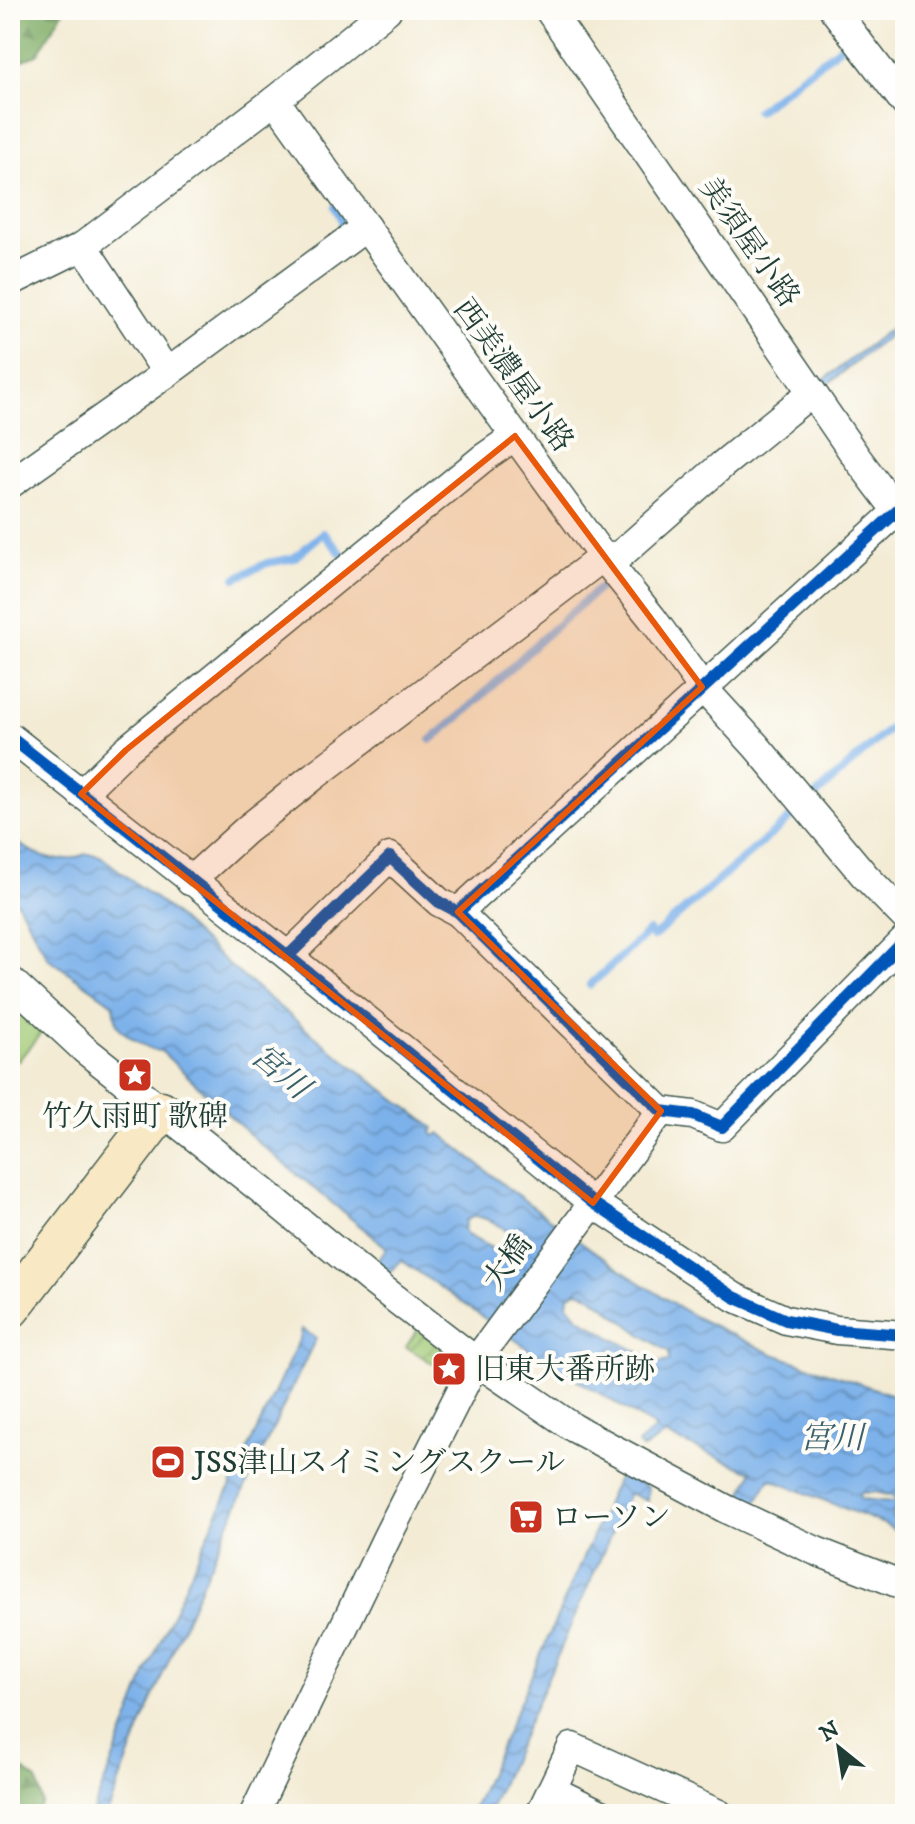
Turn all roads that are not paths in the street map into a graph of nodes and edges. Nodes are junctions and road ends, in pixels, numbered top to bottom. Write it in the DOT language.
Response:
graph roads {
  1 [pos="387,10"];
  2 [pos="549,10"];
  3 [pos="834,10"];
  4 [pos="275,100"];
  5 [pos="905,103"];
  6 [pos="366,227"];
  7 [pos="83,246"];
  8 [pos="10,282"];
  9 [pos="167,373"];
  10 [pos="812,392"];
  11 [pos="515,436"];
  12 [pos="10,484"];
  13 [pos="901,507"];
  14 [pos="603,557"];
  15 [pos="702,687"];
  16 [pos="10,737"];
  17 [pos="81,794"];
  18 [pos="190,881"];
  19 [pos="458,912"];
  20 [pos="905,917"];
  21 [pos="905,940"];
  22 [pos="288,956"];
  23 [pos="10,980"];
  24 [pos="161,1111"];
  25 [pos="661,1111"];
  26 [pos="593,1203"];
  27 [pos="10,1308"];
  28 [pos="905,1335"];
  29 [pos="476,1361"];
  30 [pos="816,1551"];
  31 [pos="905,1586"];
  32 [pos="905,1603"];
  33 [pos="546,1802"];
  34 [pos="712,1808"];
  35 [pos="254,1814"];
  36 [pos="601,1814"];
  1 -- 4 [label="street"];
  2 -- 10 [label="street, 美須屋小路"];
  3 -- 5 [label="street"];
  4 -- 6 [label="street, 西美濃屋小路"];
  4 -- 7 [label="street"];
  6 -- 9 [label="street"];
  6 -- 11 [label="street, 西美濃屋小路"];
  7 -- 8 [label="street"];
  7 -- 9 [label="street"];
  9 -- 12 [label="street"];
  10 -- 13 [label="street, 美須屋小路"];
  10 -- 14 [label="street"];
  11 -- 14 [label="street, 西美濃屋小路"];
  11 -- 17 [label="street"];
  13 -- 15 [label="street"];
  14 -- 15 [label="street, 西美濃屋小路"];
  14 -- 18 [label="street"];
  15 -- 19 [label="street"];
  15 -- 20 [label="street, 西美濃屋小路"];
  16 -- 17 [label="street"];
  17 -- 18 [label="street"];
  18 -- 22 [label="street"];
  19 -- 22 [label="street"];
  19 -- 25 [label="street"];
  21 -- 25 [label="street"];
  22 -- 26 [label="street"];
  23 -- 24 [label="street"];
  24 -- 27 [label="street"];
  24 -- 29 [label="street"];
  25 -- 26 [label="street, 大橋"];
  26 -- 28 [label="street"];
  26 -- 29 [label="street, 大橋"];
  29 -- 30 [label="street"];
  29 -- 35 [label="street, 大橋"];
  30 -- 31 [label="street"];
  30 -- 32 [label="street"];
  33 -- 34 [label="street"];
  33 -- 36 [label="street"];
}
